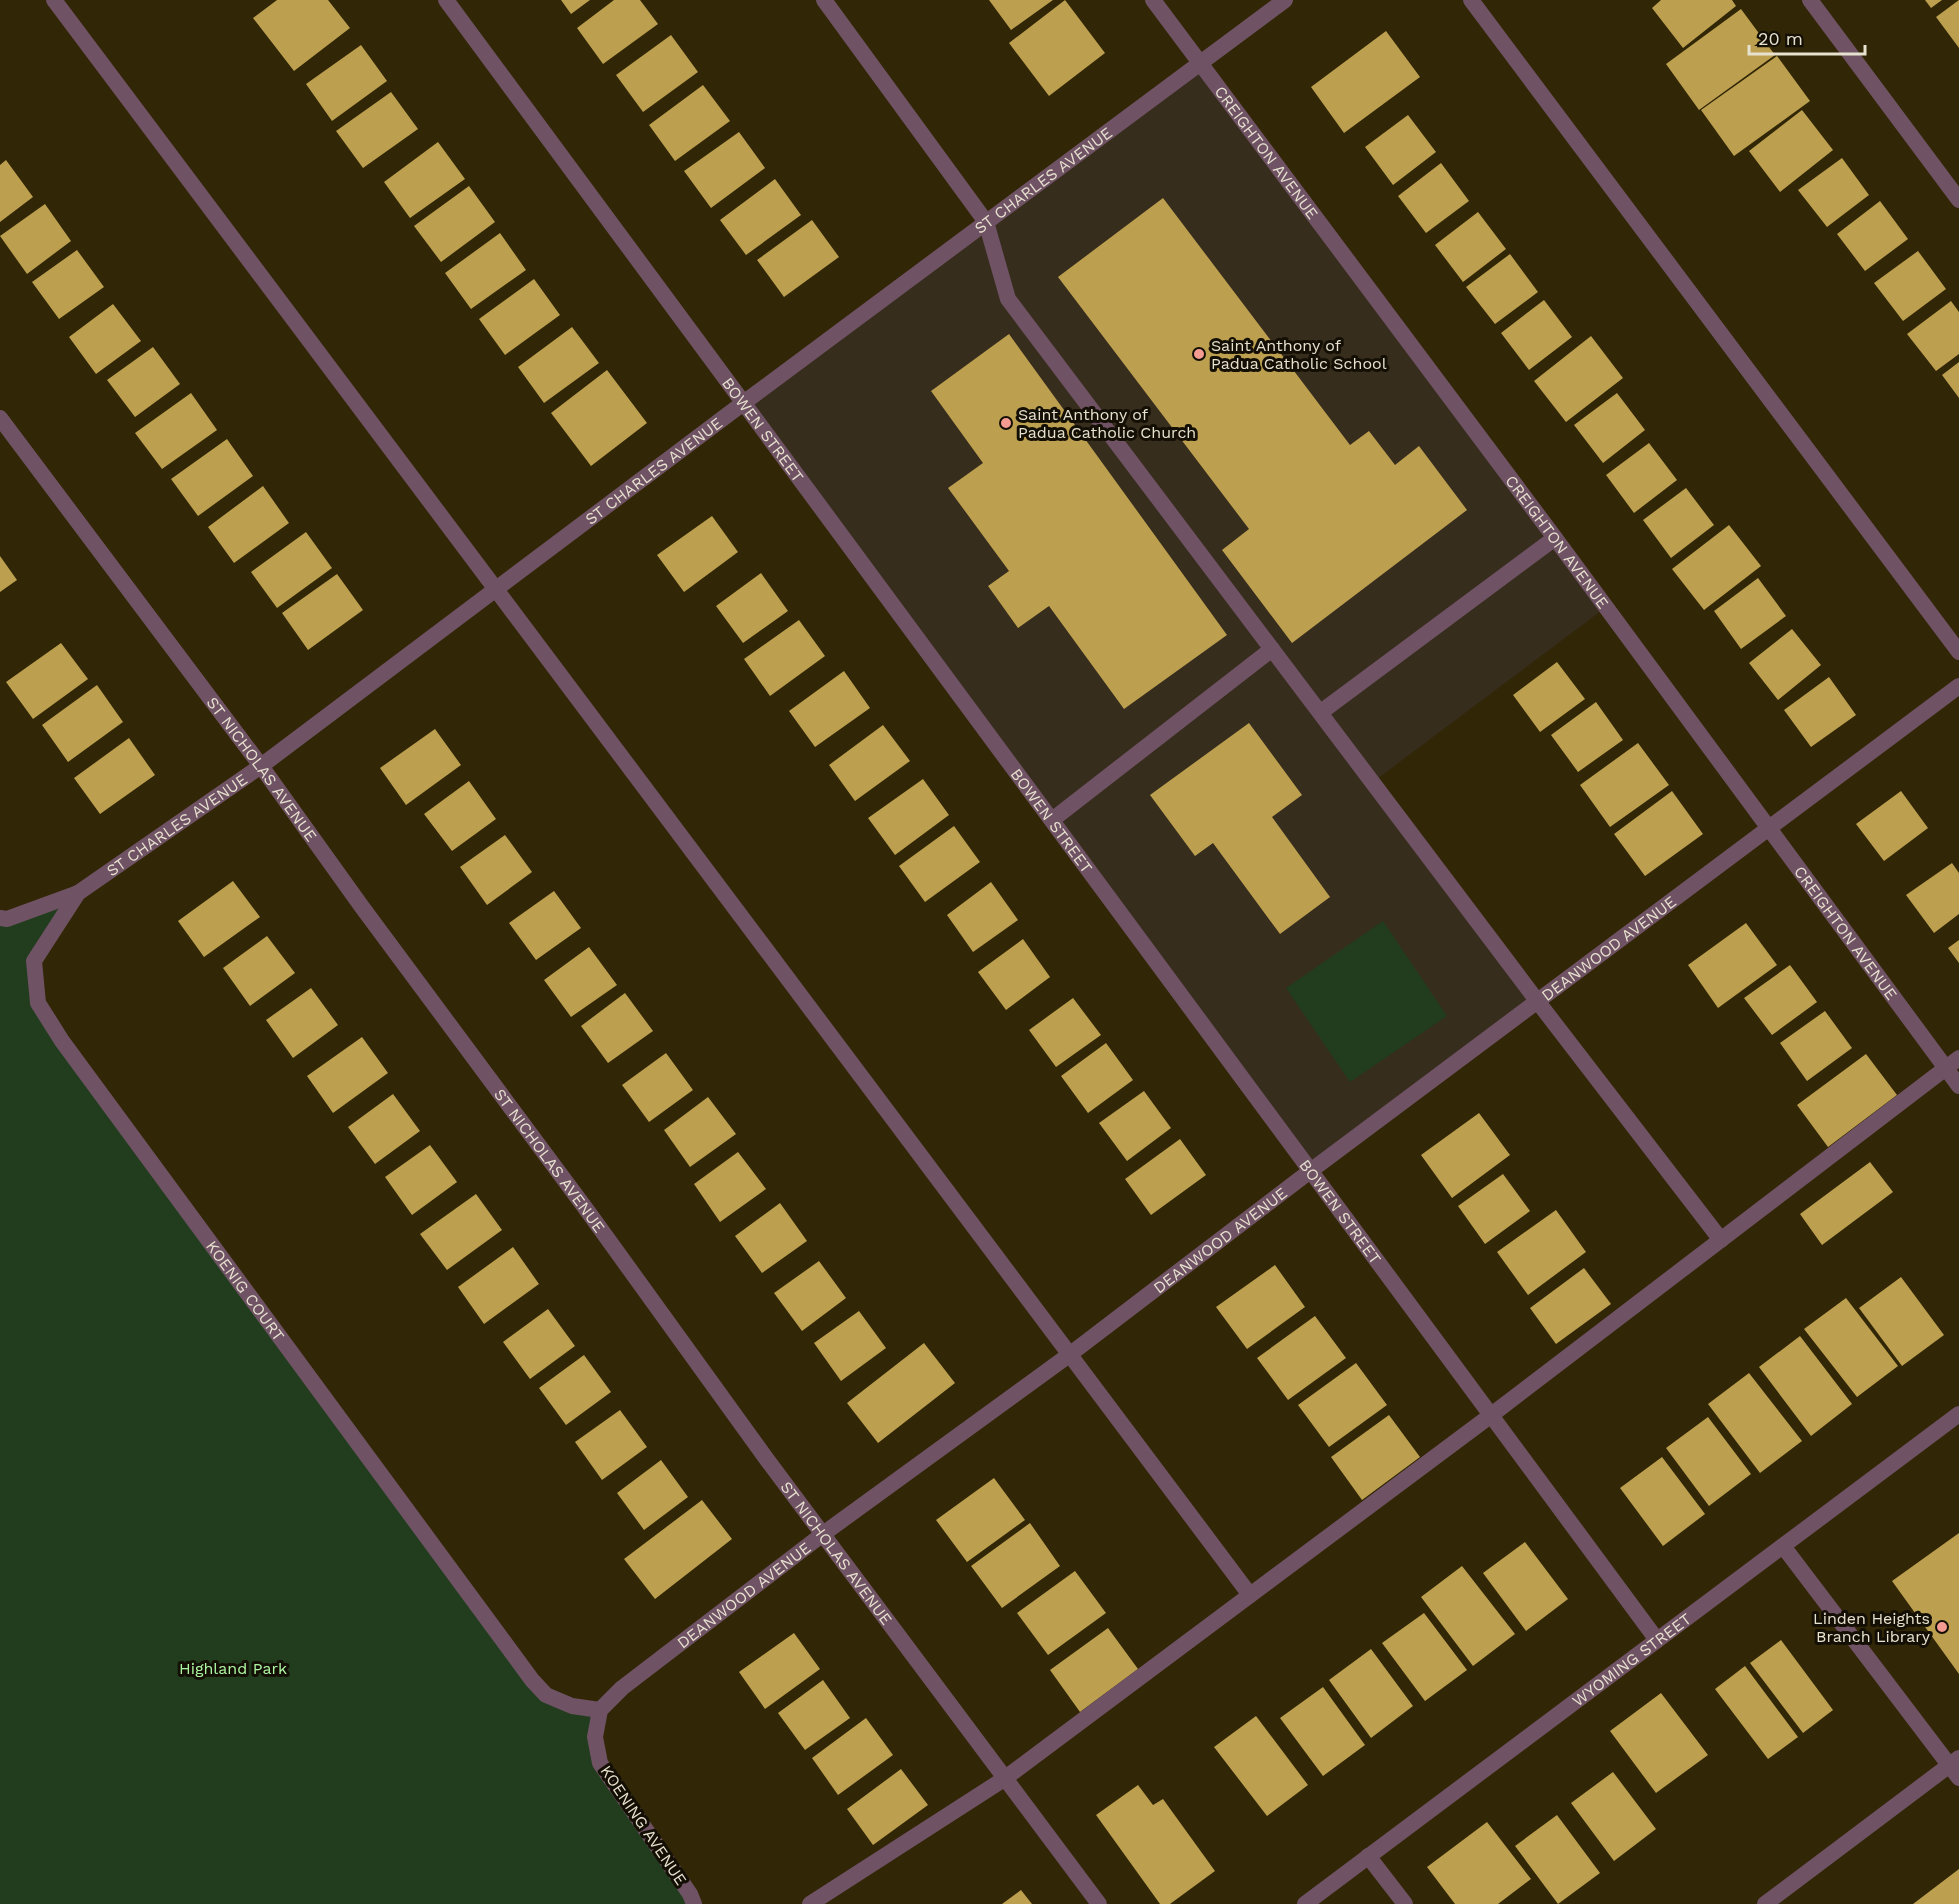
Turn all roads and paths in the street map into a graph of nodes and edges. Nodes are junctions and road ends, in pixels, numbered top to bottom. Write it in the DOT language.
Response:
graph roads {
  1 [pos="54,0"];
  2 [pos="446,0"];
  3 [pos="824,0"];
  4 [pos="1153,0"];
  5 [pos="1285,0"];
  6 [pos="1471,0"];
  7 [pos="1810,0"];
  8 [pos="1200,64"];
  9 [pos="1959,200"];
  10 [pos="986,222"];
  11 [pos="742,404"];
  12 [pos="0,418"];
  13 [pos="1555,538"];
  14 [pos="495,590"];
  15 [pos="1272,649"];
  16 [pos="1959,652"];
  17 [pos="1959,686"];
  18 [pos="1321,712"];
  19 [pos="261,766"];
  20 [pos="1052,820"];
  21 [pos="1769,829"];
  22 [pos="78,893"];
  23 [pos="0,918"];
  24 [pos="1538,1002"];
  25 [pos="1952,1064"];
  26 [pos="1959,1086"];
  27 [pos="1309,1172"];
  28 [pos="1721,1240"];
  29 [pos="1069,1354"];
  30 [pos="1959,1414"];
  31 [pos="1490,1416"];
  32 [pos="823,1534"];
  33 [pos="1783,1546"];
  34 [pos="1250,1595"];
  35 [pos="1657,1641"];
  36 [pos="600,1710"];
  37 [pos="1956,1767"];
  38 [pos="1004,1779"];
  39 [pos="1368,1856"];
  40 [pos="694,1904"];
  41 [pos="810,1904"];
  42 [pos="1099,1904"];
  43 [pos="1305,1904"];
  44 [pos="1405,1904"];
  45 [pos="1765,1904"];
  1 -- 14 [label="street"];
  2 -- 11 [label="street, BOWEN STREET"];
  3 -- 10 [label="street"];
  4 -- 8 [label="street, CREIGHTON AVENUE"];
  5 -- 8 [label="street, ST CHARLES AVENUE"];
  6 -- 16 [label="street"];
  7 -- 9 [label="street"];
  8 -- 10 [label="street, ST CHARLES AVENUE"];
  8 -- 13 [label="street, CREIGHTON AVENUE"];
  10 -- 11 [label="street, ST CHARLES AVENUE"];
  10 -- 15 [label="street"];
  11 -- 14 [label="street, ST CHARLES AVENUE"];
  11 -- 20 [label="street, BOWEN STREET"];
  12 -- 19 [label="street, ST NICHOLAS AVENUE"];
  13 -- 18 [label="street"];
  13 -- 21 [label="street, CREIGHTON AVENUE"];
  14 -- 19 [label="street, ST CHARLES AVENUE"];
  14 -- 29 [label="street"];
  15 -- 18 [label="street"];
  15 -- 20 [label="street"];
  17 -- 21 [label="street, DEANWOOD AVENUE"];
  18 -- 24 [label="street"];
  19 -- 22 [label="street, ST CHARLES AVENUE"];
  19 -- 32 [label="street, ST NICHOLAS AVENUE"];
  20 -- 27 [label="street, BOWEN STREET"];
  21 -- 24 [label="street, DEANWOOD AVENUE"];
  21 -- 25 [label="street, CREIGHTON AVENUE"];
  22 -- 23 [label="street"];
  22 -- 36 [label="street, KOENIG COURT"];
  24 -- 27 [label="street, DEANWOOD AVENUE"];
  24 -- 28 [label="street"];
  25 -- 26 [label="street, CREIGHTON AVENUE"];
  25 -- 28 [label="street"];
  27 -- 29 [label="street, DEANWOOD AVENUE"];
  27 -- 31 [label="street, BOWEN STREET"];
  28 -- 31 [label="street"];
  29 -- 32 [label="street, DEANWOOD AVENUE"];
  29 -- 34 [label="street"];
  30 -- 33 [label="street, WYOMING STREET"];
  31 -- 34 [label="street"];
  31 -- 35 [label="street, BOWEN STREET"];
  32 -- 36 [label="street, DEANWOOD AVENUE"];
  32 -- 38 [label="street, ST NICHOLAS AVENUE"];
  33 -- 35 [label="street, WYOMING STREET"];
  33 -- 37 [label="street"];
  34 -- 38 [label="street"];
  35 -- 39 [label="street, WYOMING STREET"];
  36 -- 40 [label="street, KOENING AVENUE"];
  37 -- 45 [label="street"];
  38 -- 41 [label="street"];
  38 -- 42 [label="street, ST NICHOLAS AVENUE"];
  39 -- 43 [label="street, WYOMING STREET"];
  39 -- 44 [label="street"];
}
